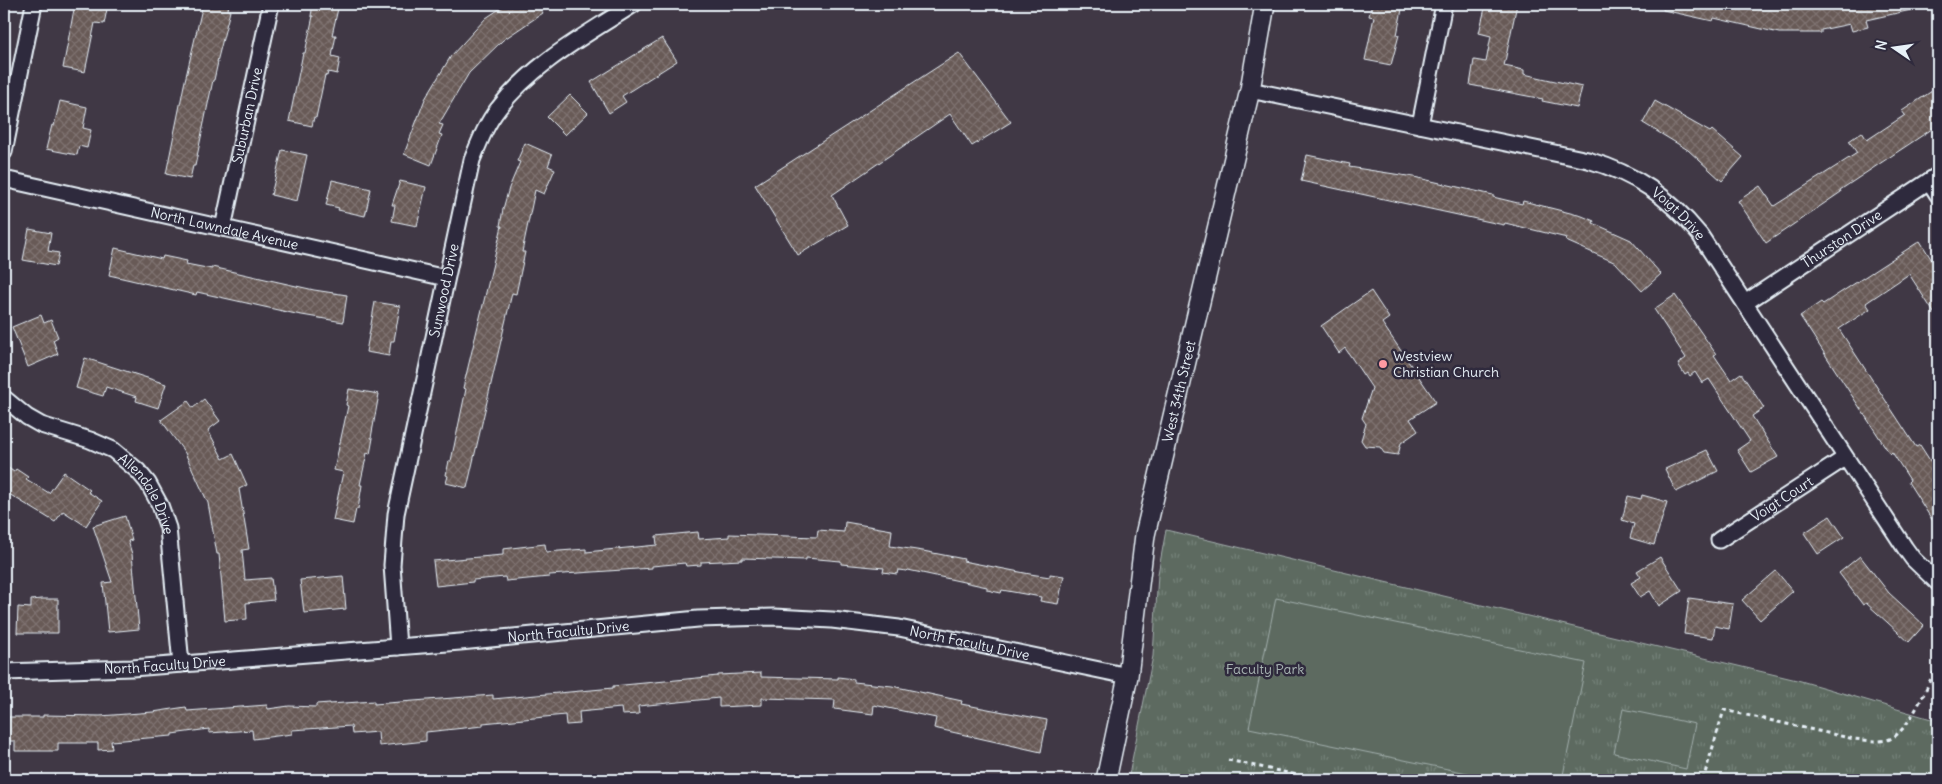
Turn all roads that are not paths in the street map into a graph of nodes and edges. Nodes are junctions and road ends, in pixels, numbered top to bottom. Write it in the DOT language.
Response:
graph roads {
  1 [pos="34,4"];
  2 [pos="271,4"];
  3 [pos="634,4"];
  4 [pos="1265,4"];
  5 [pos="1444,4"];
  6 [pos="1250,90"];
  7 [pos="1420,125"];
  8 [pos="4,152"];
  9 [pos="1934,178"];
  10 [pos="4,179"];
  11 [pos="1938,195"];
  12 [pos="224,228"];
  13 [pos="446,278"];
  14 [pos="1745,303"];
  15 [pos="4,398"];
  16 [pos="1845,458"];
  17 [pos="1719,540"];
  18 [pos="1938,583"];
  19 [pos="398,647"];
  20 [pos="181,664"];
  21 [pos="4,672"];
  22 [pos="1128,676"];
  23 [pos="1106,777"];
  1 -- 8 [label="street"];
  2 -- 12 [label="street, Suburban Drive"];
  3 -- 13 [label="street, Sunwood Drive"];
  4 -- 6 [label="street, West 34th Street"];
  5 -- 7 [label="street"];
  6 -- 7 [label="street, Voigt Drive"];
  6 -- 22 [label="street, West 34th Street"];
  7 -- 14 [label="street, Voigt Drive"];
  9 -- 11 [label="street"];
  9 -- 14 [label="street, Thurston Drive"];
  10 -- 12 [label="street, North Lawndale Avenue"];
  12 -- 13 [label="street, North Lawndale Avenue"];
  13 -- 19 [label="street, Sunwood Drive"];
  14 -- 16 [label="street, Voigt Drive"];
  15 -- 20 [label="street, Allendale Drive"];
  16 -- 17 [label="street, Voigt Court"];
  16 -- 18 [label="street, Voigt Drive"];
  19 -- 20 [label="street, North Faculty Drive"];
  19 -- 22 [label="street, North Faculty Drive"];
  20 -- 21 [label="street, North Faculty Drive"];
  22 -- 23 [label="street, West 34th Street"];
}
